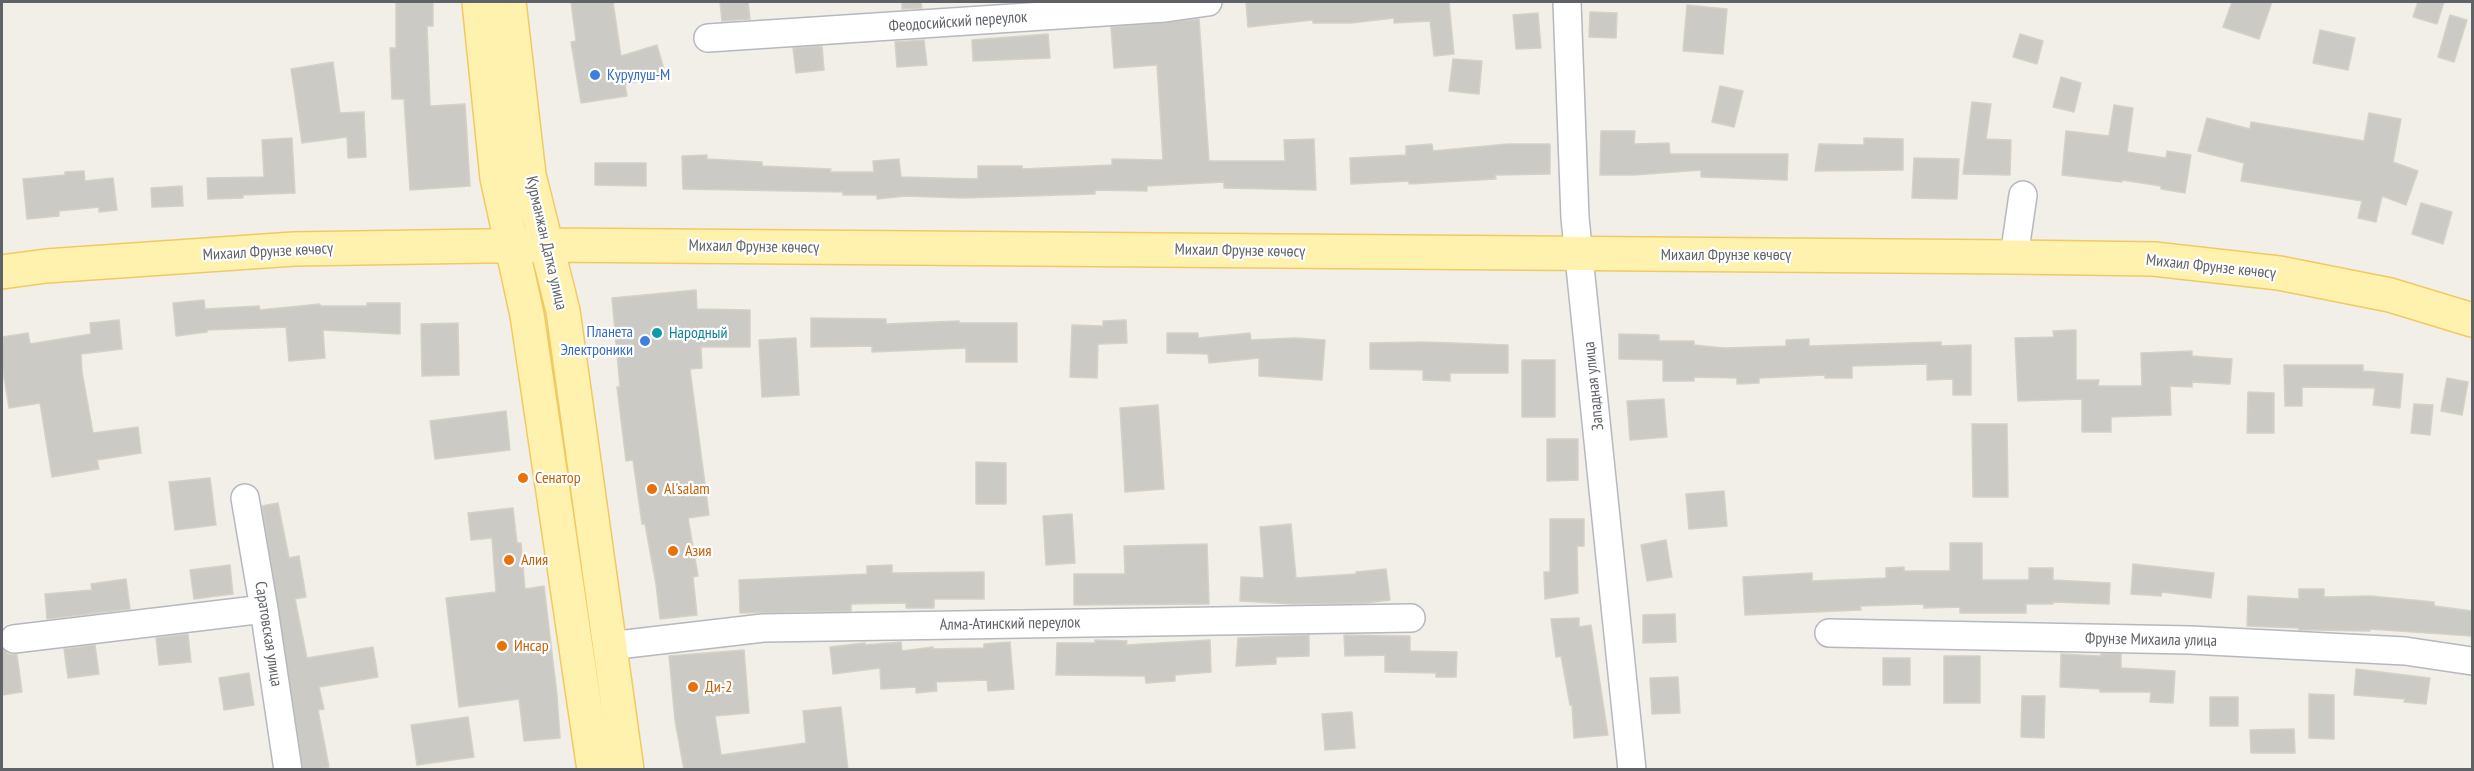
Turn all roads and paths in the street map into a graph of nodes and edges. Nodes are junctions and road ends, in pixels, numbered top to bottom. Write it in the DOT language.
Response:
graph roads {
  1 [pos="479,2"];
  2 [pos="509,2"];
  3 [pos="1208,2"];
  4 [pos="1567,2"];
  5 [pos="708,38"];
  6 [pos="2023,195"];
  7 [pos="512,245"];
  8 [pos="547,245"];
  9 [pos="1580,254"];
  10 [pos="2014,257"];
  11 [pos="2,272"];
  12 [pos="2472,320"];
  13 [pos="245,498"];
  14 [pos="264,609"];
  15 [pos="1412,618"];
  16 [pos="1829,633"];
  17 [pos="14,639"];
  18 [pos="609,646"];
  19 [pos="2472,661"];
  20 [pos="288,770"];
  21 [pos="594,770"];
  22 [pos="627,770"];
  23 [pos="1632,770"];
  1 -- 7 [label="main road, Курманжан Датка улица"];
  2 -- 8 [label="main road, Курманжан Датка улица"];
  3 -- 5 [label="street, Феодосийский переулок"];
  4 -- 9 [label="street, Западная улица"];
  6 -- 10 [label="street"];
  7 -- 8 [label="main road, Михаил Фрунзе көчөсү"];
  7 -- 11 [label="main road, Михаил Фрунзе көчөсү"];
  7 -- 21 [label="main road, Курманжан Датка улица"];
  8 -- 9 [label="main road, Михаил Фрунзе көчөсү"];
  8 -- 18 [label="main road, Курманжан Датка улица"];
  9 -- 10 [label="main road, Михаил Фрунзе көчөсү"];
  9 -- 23 [label="street, Западная улица"];
  10 -- 12 [label="main road, Михаил Фрунзе көчөсү"];
  13 -- 14 [label="street, Саратовская улица"];
  14 -- 17 [label="street"];
  14 -- 20 [label="street, Саратовская улица"];
  15 -- 18 [label="street, Алма-Атинский переулок"];
  16 -- 19 [label="street, Фрунзе Михаила улица"];
  18 -- 22 [label="main road, Курманжан Датка улица"];
}
